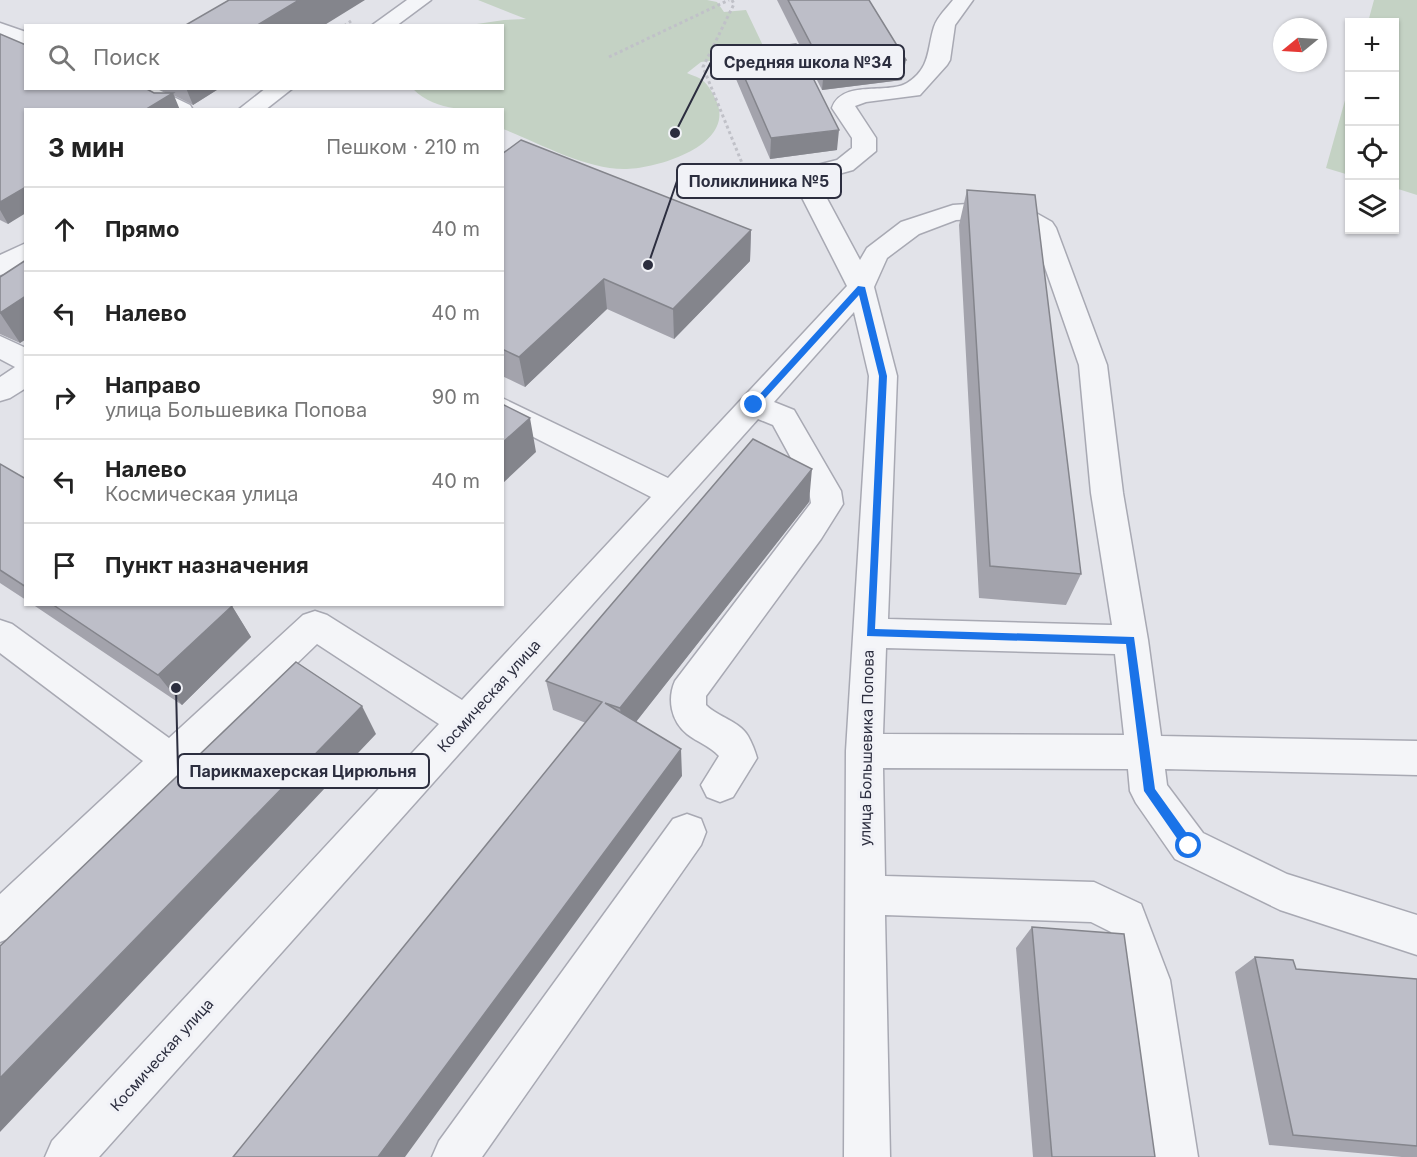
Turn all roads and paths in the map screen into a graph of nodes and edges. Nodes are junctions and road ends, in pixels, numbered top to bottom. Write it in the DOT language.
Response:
graph roads {
  1 [pos="421,0"];
  2 [pos="730,0"];
  3 [pos="935,0"];
  4 [pos="961,4"];
  5 [pos="384,24"];
  6 [pos="0,29"];
  7 [pos="24,39"];
  8 [pos="609,57"];
  9 [pos="140,90"];
  10 [pos="279,90"];
  11 [pos="178,108"];
  12 [pos="252,108"];
  13 [pos="803,176"];
  14 [pos="24,252"];
  15 [pos="0,267"];
  16 [pos="861,287"];
  17 [pos="0,346"];
  18 [pos="24,360"];
  19 [pos="24,375"];
  20 [pos="0,391"];
  21 [pos="754,405"];
  22 [pos="504,409"];
  23 [pos="673,494"];
  24 [pos="313,615"];
  25 [pos="870,633"];
  26 [pos="0,634"];
  27 [pos="1131,640"];
  28 [pos="465,721"];
  29 [pos="864,751"];
  30 [pos="1144,752"];
  31 [pos="1417,758"];
  32 [pos="170,760"];
  33 [pos="720,785"];
  34 [pos="687,832"];
  35 [pos="866,895"];
  36 [pos="0,922"];
  37 [pos="1417,935"];
  38 [pos="68,1157"];
  39 [pos="455,1157"];
  40 [pos="867,1157"];
  41 [pos="1175,1157"];
  1 -- 5 [label="street"];
  2 -- 8 [label="path"];
  2 -- 13 [label="path"];
  3 -- 4 [label="street"];
  4 -- 13 [label="street"];
  6 -- 7 [label="street"];
  9 -- 11 [label="street"];
  10 -- 12 [label="street"];
  13 -- 16 [label="street, улица Большевика Попова"];
  14 -- 15 [label="street"];
  16 -- 21 [label="street, Космическая улица"];
  16 -- 25 [label="street, улица Большевика Попова"];
  16 -- 27 [label="street, Космическая улица"];
  17 -- 18 [label="street"];
  19 -- 20 [label="street"];
  21 -- 23 [label="street, Космическая улица"];
  21 -- 33 [label="street"];
  22 -- 23 [label="street"];
  23 -- 28 [label="street, Космическая улица"];
  24 -- 28 [label="street"];
  24 -- 32 [label="street"];
  25 -- 27 [label="street"];
  25 -- 29 [label="street, улица Большевика Попова"];
  26 -- 32 [label="street"];
  27 -- 30 [label="street, Космическая улица"];
  28 -- 38 [label="street, Космическая улица"];
  29 -- 30 [label="street"];
  29 -- 35 [label="street, улица Большевика Попова"];
  30 -- 31 [label="street"];
  30 -- 37 [label="street, Космическая улица"];
  32 -- 36 [label="street"];
  34 -- 39 [label="street"];
  35 -- 40 [label="street, улица Большевика Попова"];
  35 -- 41 [label="street"];
}
